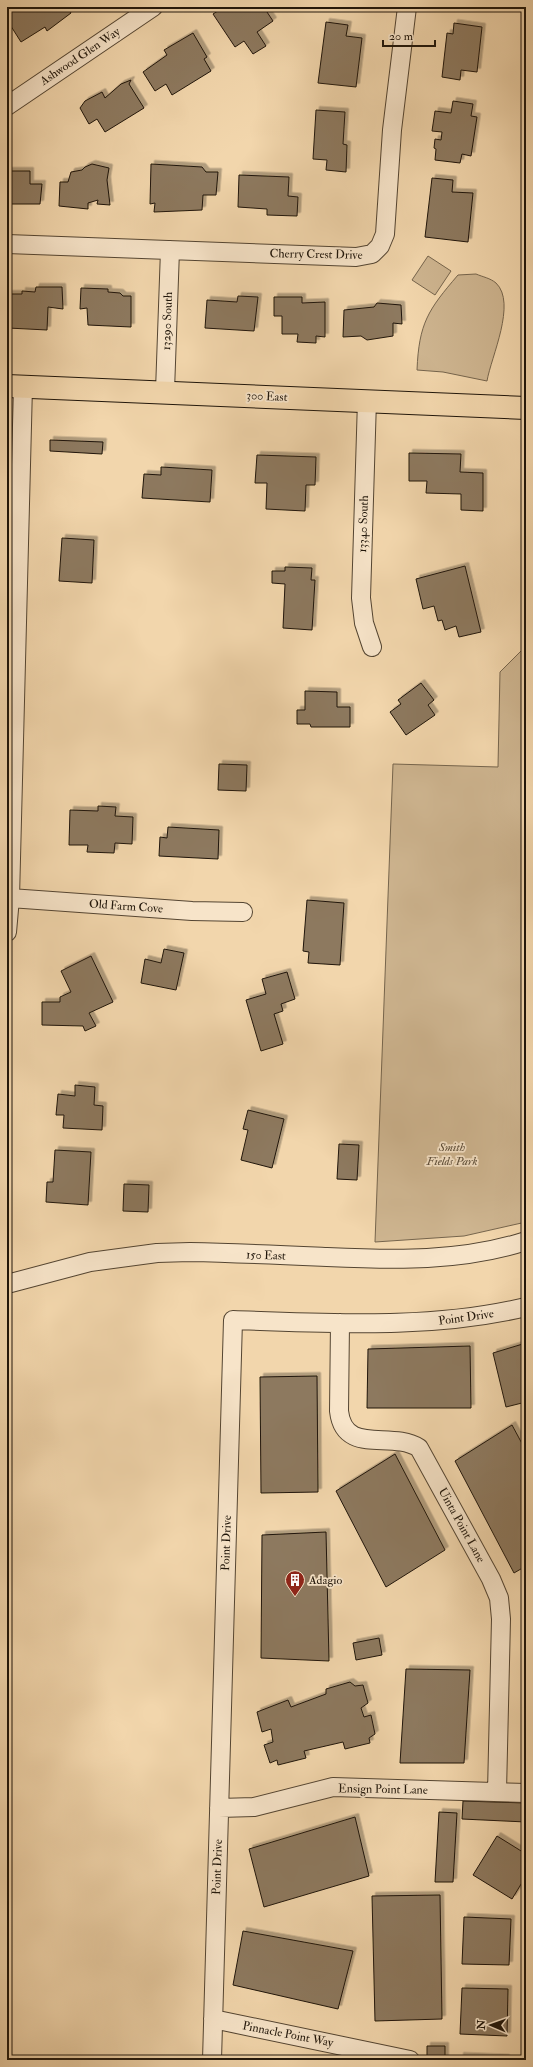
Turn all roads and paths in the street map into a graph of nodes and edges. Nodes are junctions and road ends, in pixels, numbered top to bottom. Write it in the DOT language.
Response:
graph roads {
  1 [pos="153,7"];
  2 [pos="407,7"];
  3 [pos="7,106"];
  4 [pos="7,244"];
  5 [pos="170,250"];
  6 [pos="15,386"];
  7 [pos="165,391"];
  8 [pos="367,400"];
  9 [pos="518,408"];
  10 [pos="372,647"];
  11 [pos="10,898"];
  12 [pos="243,912"];
  13 [pos="7,932"];
  14 [pos="526,1241"];
  15 [pos="7,1284"];
  16 [pos="526,1307"];
  17 [pos="340,1323"];
  18 [pos="497,1792"];
  19 [pos="526,1793"];
  20 [pos="219,1808"];
  21 [pos="213,2019"];
  22 [pos="212,2060"];
  23 [pos="410,2060"];
  1 -- 3 [label="street, Ashwood Glen Way"];
  2 -- 5 [label="street, Cherry Crest Drive"];
  4 -- 5 [label="street, Cherry Crest Drive"];
  5 -- 7 [label="street, 13290 South"];
  6 -- 7 [label="main road, 300 East"];
  6 -- 11 [label="street"];
  7 -- 8 [label="main road, 300 East"];
  8 -- 9 [label="main road, 300 East"];
  8 -- 10 [label="street, 13340 South"];
  11 -- 12 [label="street, Old Farm Cove"];
  11 -- 13 [label="street"];
  14 -- 15 [label="street, 150 East"];
  16 -- 17 [label="street, Point Drive"];
  17 -- 18 [label="street, Uinta Point Lane"];
  17 -- 20 [label="street, Point Drive"];
  18 -- 19 [label="street, Ensign Point Lane"];
  18 -- 20 [label="street, Ensign Point Lane"];
  20 -- 21 [label="street, Point Drive"];
  21 -- 22 [label="street, Point Drive"];
  21 -- 23 [label="street, Pinnacle Point Way"];
}
